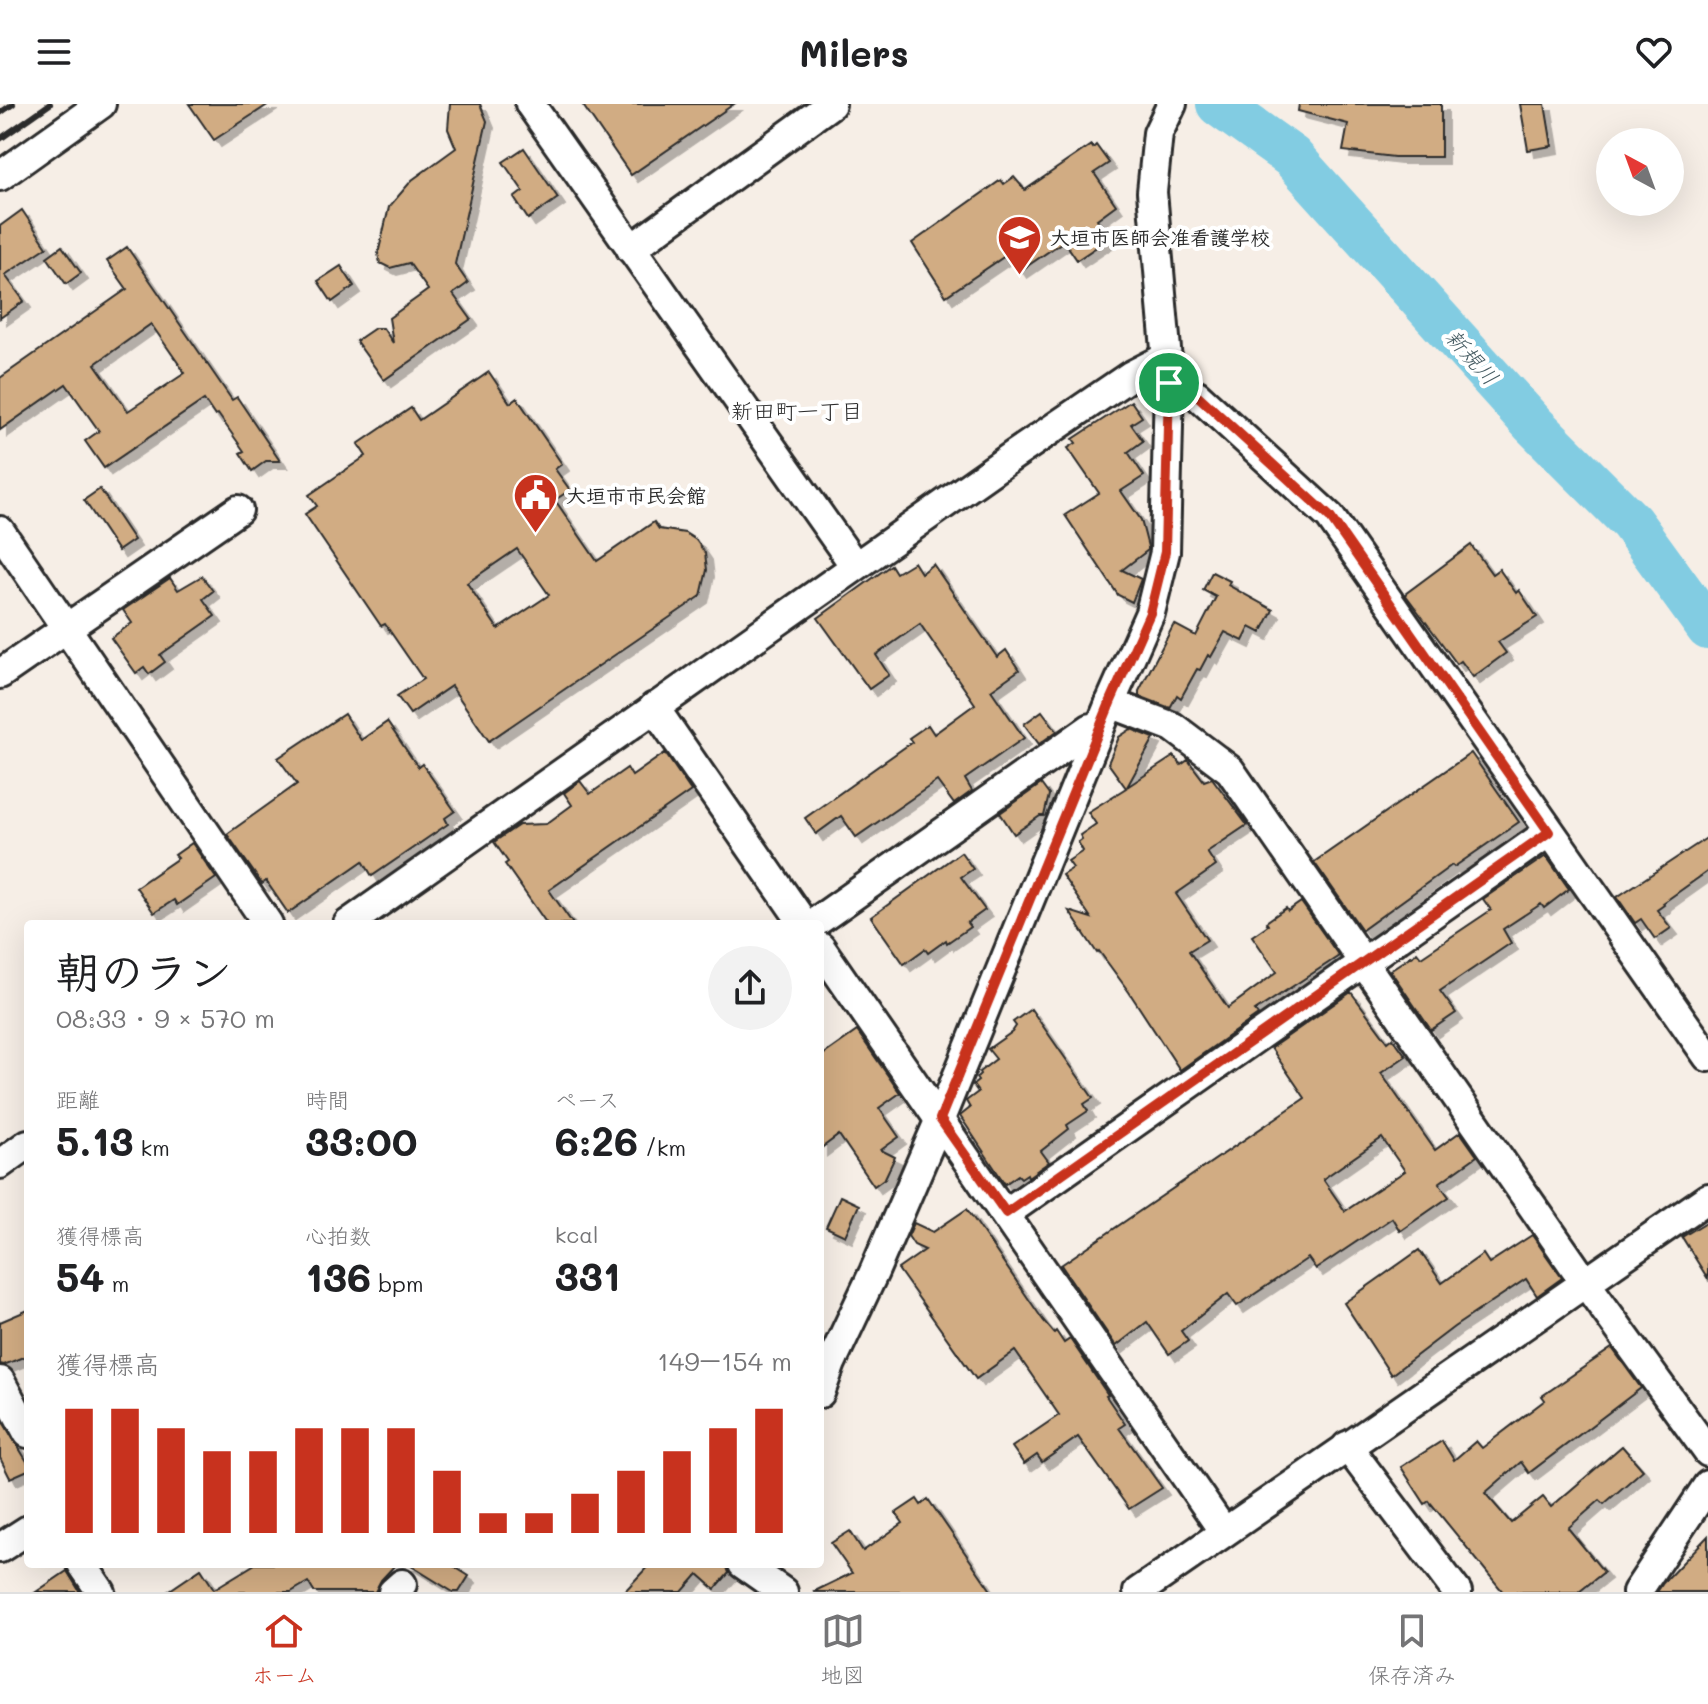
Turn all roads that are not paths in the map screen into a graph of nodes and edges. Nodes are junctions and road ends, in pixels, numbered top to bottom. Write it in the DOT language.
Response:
graph roads {
  1 [pos="101,104"];
  2 [pos="530,104"];
  3 [pos="831,104"];
  4 [pos="1168,112"];
  5 [pos="0,176"];
  6 [pos="631,249"];
  7 [pos="1168,370"];
  8 [pos="238,510"];
  9 [pos="0,531"];
  10 [pos="855,566"];
  11 [pos="67,626"];
  12 [pos="0,674"];
  13 [pos="1110,703"];
  14 [pos="654,707"];
  15 [pos="1099,729"];
  16 [pos="1549,832"];
  17 [pos="265,920"];
  18 [pos="354,920"];
  19 [pos="801,920"];
  20 [pos="819,920"];
  21 [pos="824,953"];
  22 [pos="1365,961"];
  23 [pos="1708,1057"];
  24 [pos="940,1119"];
  25 [pos="24,1147"];
  26 [pos="0,1164"];
  27 [pos="1708,1198"];
  28 [pos="1006,1213"];
  29 [pos="1585,1282"];
  30 [pos="0,1381"];
  31 [pos="824,1382"];
  32 [pos="24,1426"];
  33 [pos="1347,1446"];
  34 [pos="1708,1452"];
  35 [pos="1708,1485"];
  36 [pos="1224,1532"];
  37 [pos="24,1533"];
  38 [pos="0,1548"];
  39 [pos="85,1568"];
  40 [pos="748,1573"];
  41 [pos="1452,1591"];
  42 [pos="101,1592"];
  43 [pos="783,1592"];
  44 [pos="1138,1592"];
  45 [pos="1637,1592"];
  1 -- 5 [label="street"];
  2 -- 6 [label="street"];
  3 -- 6 [label="street"];
  4 -- 7 [label="street"];
  6 -- 10 [label="street"];
  7 -- 10 [label="street"];
  7 -- 13 [label="street"];
  7 -- 16 [label="street"];
  8 -- 11 [label="street"];
  9 -- 11 [label="street"];
  10 -- 14 [label="street"];
  11 -- 12 [label="street"];
  11 -- 17 [label="street"];
  13 -- 15 [label="street"];
  13 -- 22 [label="street"];
  14 -- 18 [label="street"];
  14 -- 19 [label="street"];
  15 -- 20 [label="street"];
  15 -- 24 [label="street"];
  16 -- 22 [label="street"];
  16 -- 23 [label="street"];
  21 -- 24 [label="street"];
  22 -- 28 [label="street"];
  22 -- 29 [label="street"];
  24 -- 28 [label="street"];
  24 -- 31 [label="street"];
  25 -- 26 [label="street"];
  27 -- 29 [label="street"];
  28 -- 36 [label="street"];
  29 -- 33 [label="street"];
  29 -- 34 [label="street"];
  30 -- 32 [label="street"];
  33 -- 36 [label="street"];
  33 -- 41 [label="street"];
  35 -- 45 [label="street"];
  36 -- 44 [label="street"];
  37 -- 38 [label="street"];
  39 -- 42 [label="street"];
  40 -- 43 [label="street"];
}
